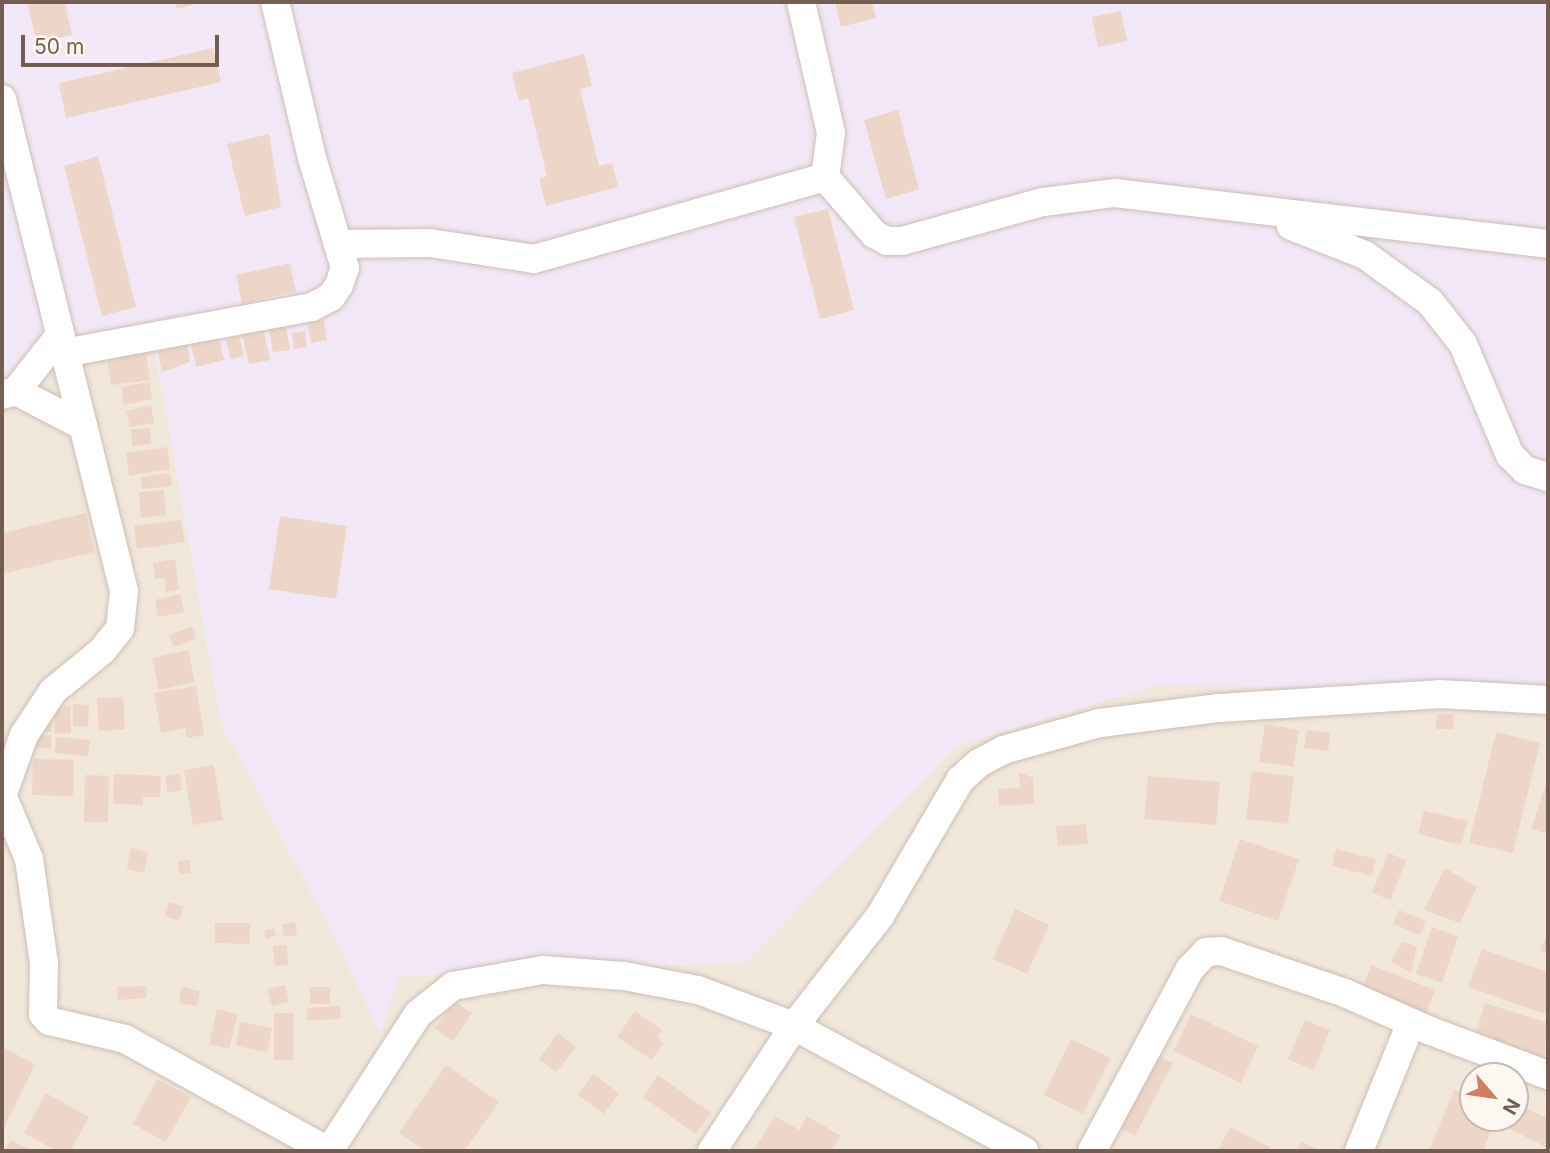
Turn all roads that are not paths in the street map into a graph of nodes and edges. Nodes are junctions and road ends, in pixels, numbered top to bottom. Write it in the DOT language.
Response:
graph roads {
  1 [pos="275,2"];
  2 [pos="801,2"];
  3 [pos="2,99"];
  4 [pos="825,177"];
  5 [pos="1245,211"];
  6 [pos="338,244"];
  7 [pos="1548,244"];
  8 [pos="62,344"];
  9 [pos="9,393"];
  10 [pos="83,426"];
  11 [pos="1548,477"];
  12 [pos="1548,700"];
  13 [pos="2,795"];
  14 [pos="1411,1023"];
  15 [pos="794,1026"];
  16 [pos="1548,1074"];
  17 [pos="329,1151"];
  18 [pos="712,1151"];
  19 [pos="1024,1151"];
  20 [pos="1092,1151"];
  21 [pos="1359,1151"];
  1 -- 6 [label="street"];
  2 -- 4 [label="street"];
  3 -- 8 [label="street"];
  4 -- 5 [label="street"];
  4 -- 6 [label="street"];
  5 -- 7 [label="street"];
  5 -- 11 [label="street"];
  6 -- 8 [label="street"];
  8 -- 9 [label="street"];
  8 -- 10 [label="street"];
  9 -- 10 [label="street"];
  10 -- 13 [label="street"];
  12 -- 15 [label="street"];
  13 -- 17 [label="street"];
  14 -- 16 [label="street"];
  14 -- 20 [label="street"];
  14 -- 21 [label="street"];
  15 -- 17 [label="street"];
  15 -- 18 [label="street"];
  15 -- 19 [label="street"];
}
